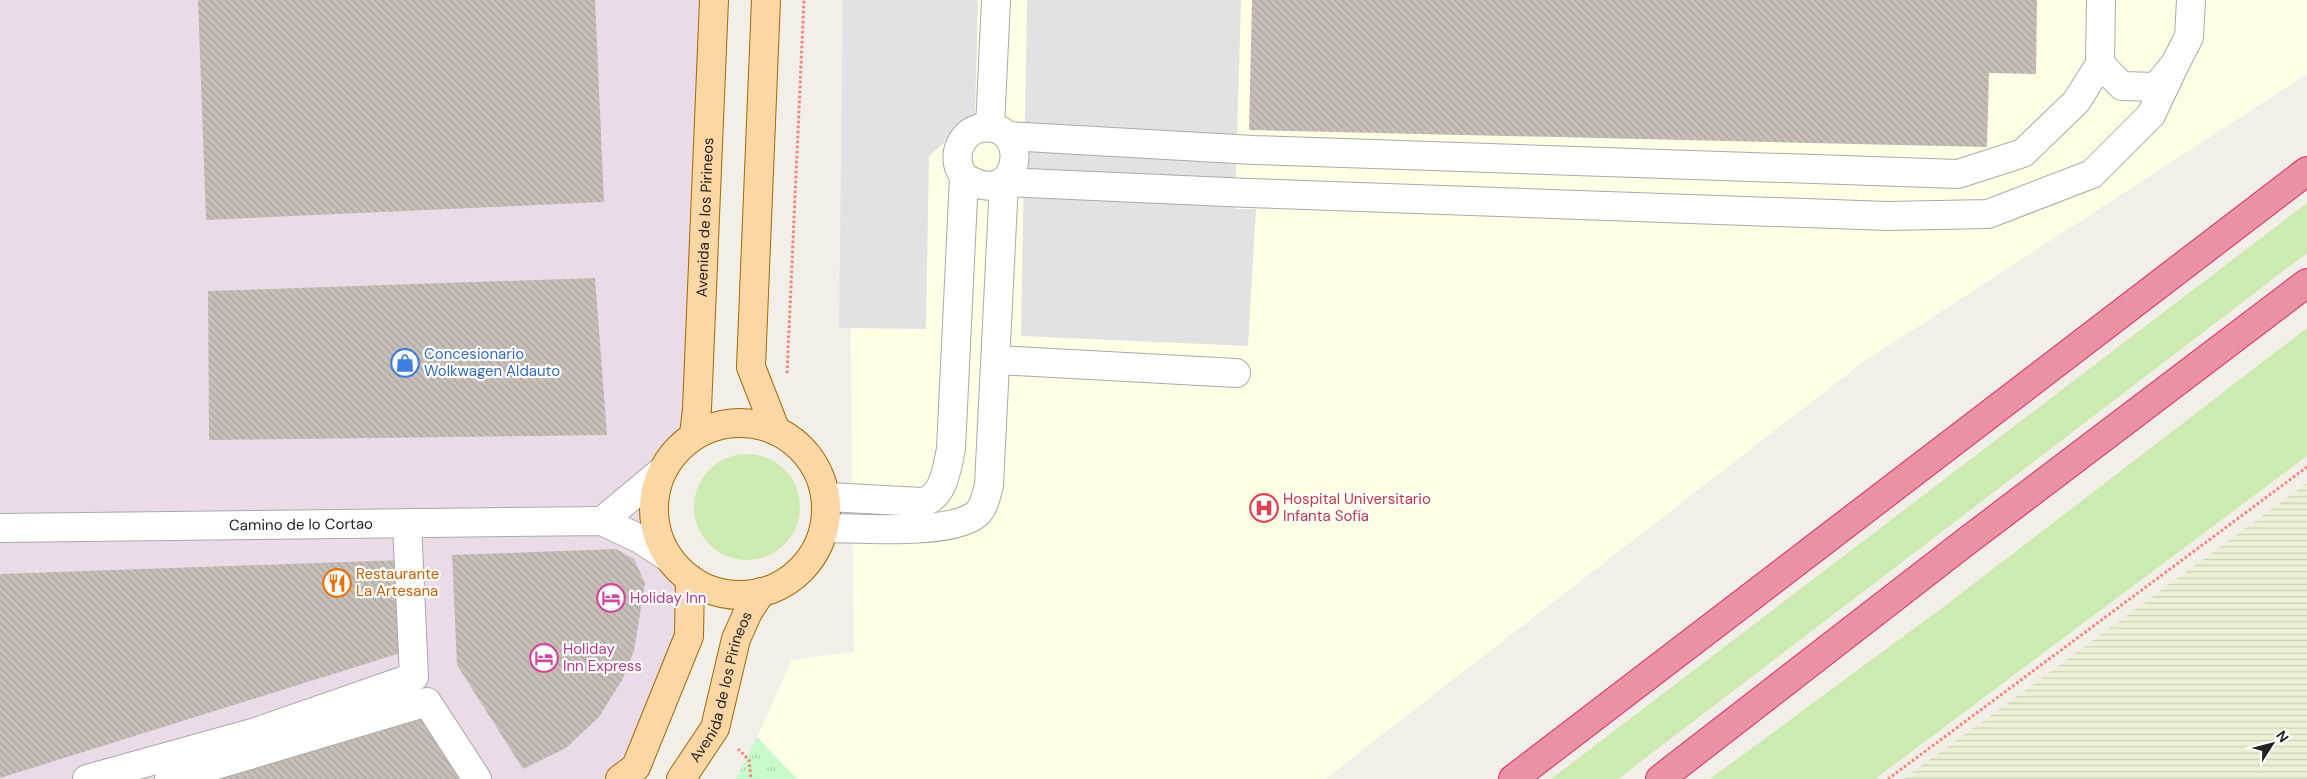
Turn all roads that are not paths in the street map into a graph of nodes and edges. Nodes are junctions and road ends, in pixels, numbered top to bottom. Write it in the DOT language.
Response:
graph roads {
  1 [pos="714,0"];
  2 [pos="766,0"];
  3 [pos="996,0"];
  4 [pos="2101,0"];
  5 [pos="2191,0"];
  6 [pos="2100,64"];
  7 [pos="2175,64"];
  8 [pos="999,131"];
  9 [pos="2307,171"];
  10 [pos="964,177"];
  11 [pos="1004,182"];
  12 [pos="2307,284"];
  13 [pos="996,360"];
  14 [pos="1236,373"];
  15 [pos="776,430"];
  16 [pos="694,435"];
  17 [pos="662,471"];
  18 [pos="828,497"];
  19 [pos="602,521"];
  20 [pos="407,523"];
  21 [pos="0,528"];
  22 [pos="825,528"];
  23 [pos="669,558"];
  24 [pos="690,579"];
  25 [pos="761,592"];
  26 [pos="87,779"];
  27 [pos="169,779"];
  28 [pos="477,779"];
  29 [pos="620,779"];
  30 [pos="681,779"];
  31 [pos="1513,779"];
  32 [pos="1660,779"];
  1 -- 16 [label="main road, Avenida de los Pirineos"];
  2 -- 15 [label="main road"];
  3 -- 8 [label="street"];
  4 -- 6 [label="street"];
  5 -- 7 [label="street"];
  6 -- 7 [label="street"];
  6 -- 8 [label="street"];
  7 -- 11 [label="street"];
  8 -- 10 [label="street"];
  8 -- 11 [label="street"];
  9 -- 31 [label="highway"];
  10 -- 11 [label="street"];
  10 -- 18 [label="street"];
  11 -- 13 [label="street"];
  12 -- 32 [label="highway"];
  13 -- 14 [label="street"];
  13 -- 22 [label="street"];
  15 -- 16 [label="main road"];
  15 -- 18 [label="main road"];
  16 -- 17 [label="main road"];
  17 -- 19 [label="street"];
  17 -- 23 [label="main road"];
  18 -- 22 [label="main road"];
  19 -- 20 [label="street, Camino de lo Cortao"];
  19 -- 23 [label="street, Camino de lo Cortao"];
  20 -- 21 [label="street, Camino de lo Cortao"];
  20 -- 26 [label="street"];
  22 -- 25 [label="main road"];
  23 -- 24 [label="main road"];
  24 -- 25 [label="main road"];
  24 -- 29 [label="main road"];
  25 -- 30 [label="main road, Avenida de los Pirineos"];
  27 -- 28 [label="street"];
}
